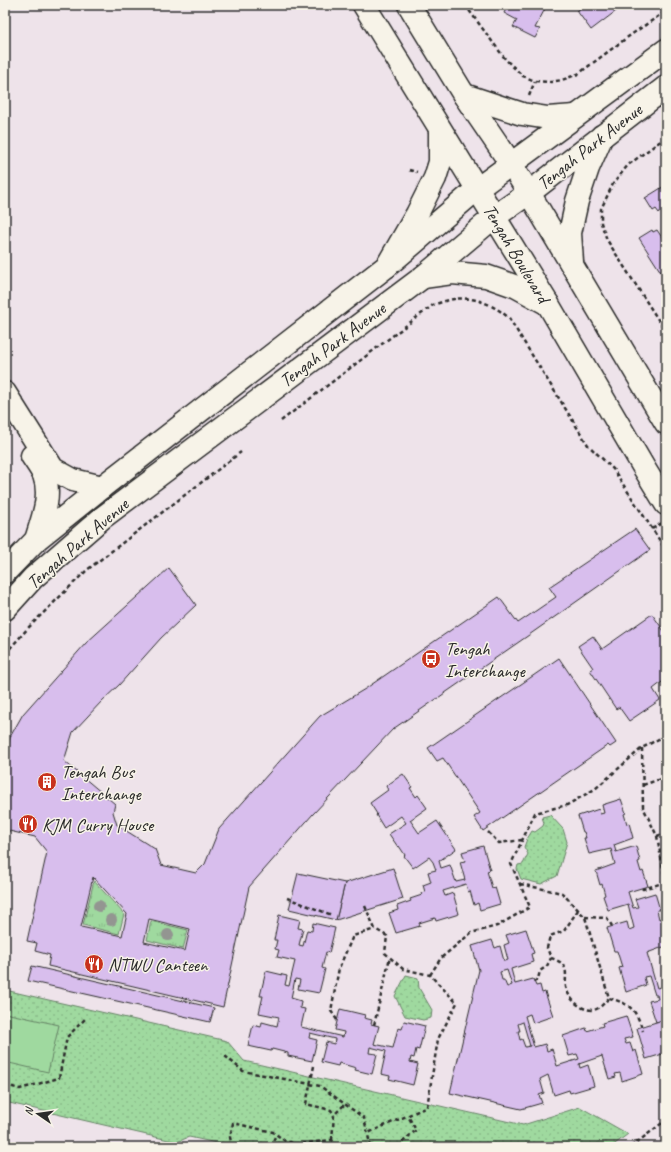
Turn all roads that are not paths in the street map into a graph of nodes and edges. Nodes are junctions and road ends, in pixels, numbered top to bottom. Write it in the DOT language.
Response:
graph roads {
  1 [pos="364,5"];
  2 [pos="409,5"];
  3 [pos="666,50"];
  4 [pos="666,87"];
  5 [pos="464,95"];
  6 [pos="575,116"];
  7 [pos="440,130"];
  8 [pos="602,136"];
  9 [pos="511,164"];
  10 [pos="477,189"];
  11 [pos="529,193"];
  12 [pos="494,217"];
  13 [pos="573,265"];
  14 [pos="387,266"];
  15 [pos="422,277"];
  16 [pos="548,304"];
  17 [pos="5,393"];
  18 [pos="5,417"];
  19 [pos="666,422"];
  20 [pos="102,487"];
  21 [pos="666,504"];
  22 [pos="36,540"];
  23 [pos="5,572"];
  24 [pos="5,609"];
  1 -- 7 [label="street, Tengah Boulevard"];
  2 -- 5 [label="street"];
  3 -- 6 [label="street, Tengah Park Avenue"];
  4 -- 8 [label="street, Tengah Park Avenue"];
  5 -- 6 [label="street"];
  5 -- 9 [label="street"];
  6 -- 9 [label="street, Tengah Park Avenue"];
  7 -- 10 [label="street, Tengah Boulevard"];
  7 -- 14 [label="street"];
  8 -- 11 [label="street, Tengah Park Avenue"];
  8 -- 13 [label="street"];
  9 -- 10 [label="street, Tengah Park Avenue"];
  9 -- 11 [label="street"];
  10 -- 12 [label="street, Tengah Boulevard"];
  10 -- 14 [label="street, Tengah Park Avenue"];
  11 -- 12 [label="street, Tengah Park Avenue"];
  11 -- 13 [label="street"];
  12 -- 15 [label="street, Tengah Park Avenue"];
  12 -- 16 [label="street, Tengah Boulevard"];
  13 -- 19 [label="street"];
  14 -- 20 [label="street, Tengah Park Avenue"];
  15 -- 16 [label="street"];
  15 -- 24 [label="street, Tengah Park Avenue"];
  16 -- 21 [label="street, Tengah Boulevard"];
  17 -- 20 [label="street"];
  18 -- 22 [label="street"];
  20 -- 22 [label="street, Tengah Park Avenue"];
  22 -- 23 [label="street, Tengah Park Avenue"];
}
